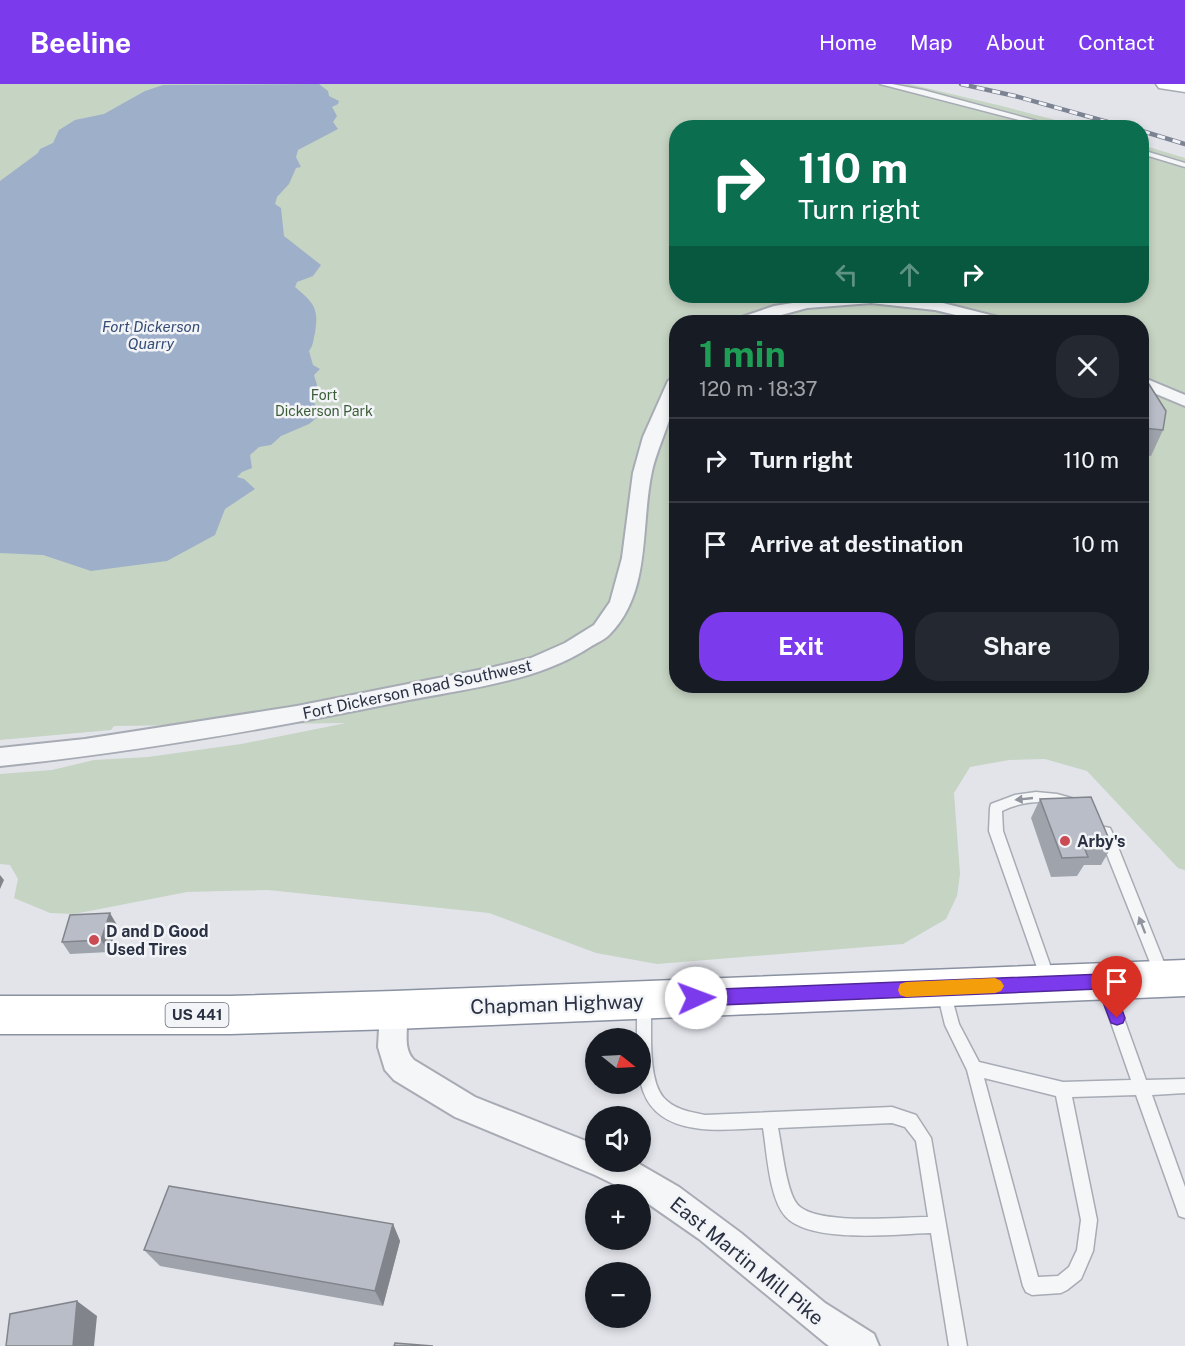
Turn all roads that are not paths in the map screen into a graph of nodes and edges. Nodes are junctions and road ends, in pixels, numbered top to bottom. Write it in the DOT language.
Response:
graph roads {
  1 [pos="883,84"];
  2 [pos="1165,84"];
  3 [pos="1185,87"];
  4 [pos="1030,120"];
  5 [pos="1149,154"];
  6 [pos="1185,165"];
  7 [pos="810,303"];
  8 [pos="914,303"];
  9 [pos="763,315"];
  10 [pos="973,315"];
  11 [pos="1149,385"];
  12 [pos="669,397"];
  13 [pos="1185,400"];
  14 [pos="0,757"];
  15 [pos="1174,979"];
  16 [pos="1104,981"];
  17 [pos="1049,984"];
  18 [pos="943,988"];
  19 [pos="644,1000"];
  20 [pos="394,1010"];
  21 [pos="0,1015"];
  22 [pos="974,1068"];
  23 [pos="1185,1086"];
  24 [pos="1141,1087"];
  25 [pos="1063,1090"];
  26 [pos="769,1119"];
  27 [pos="585,1155"];
  28 [pos="619,1172"];
  29 [pos="1185,1210"];
  30 [pos="938,1225"];
  31 [pos="862,1346"];
  32 [pos="958,1346"];
  1 -- 4 [label="lane"];
  2 -- 3 [label="main road"];
  5 -- 6 [label="lane"];
  7 -- 9 [label="street"];
  8 -- 10 [label="street"];
  11 -- 13 [label="street"];
  12 -- 14 [label="street, Fort Dickerson Road Southwest"];
  15 -- 16 [label="main road, Chapman Highway / US 441"];
  15 -- 17 [label="lane, one-way"];
  16 -- 17 [label="main road, Chapman Highway / US 441"];
  16 -- 24 [label="lane"];
  17 -- 18 [label="main road, Chapman Highway / US 441"];
  18 -- 19 [label="main road, Chapman Highway / US 441"];
  18 -- 22 [label="lane"];
  19 -- 20 [label="main road, Chapman Highway / US 441"];
  19 -- 26 [label="lane"];
  20 -- 21 [label="main road, Chapman Highway / US 441"];
  20 -- 27 [label="street, East Martin Mill Pike"];
  22 -- 25 [label="lane"];
  22 -- 25 [label="lane"];
  23 -- 24 [label="lane"];
  24 -- 25 [label="lane"];
  24 -- 29 [label="lane"];
  26 -- 30 [label="lane"];
  26 -- 30 [label="lane"];
  28 -- 31 [label="street, East Martin Mill Pike"];
  30 -- 32 [label="lane"];
}
